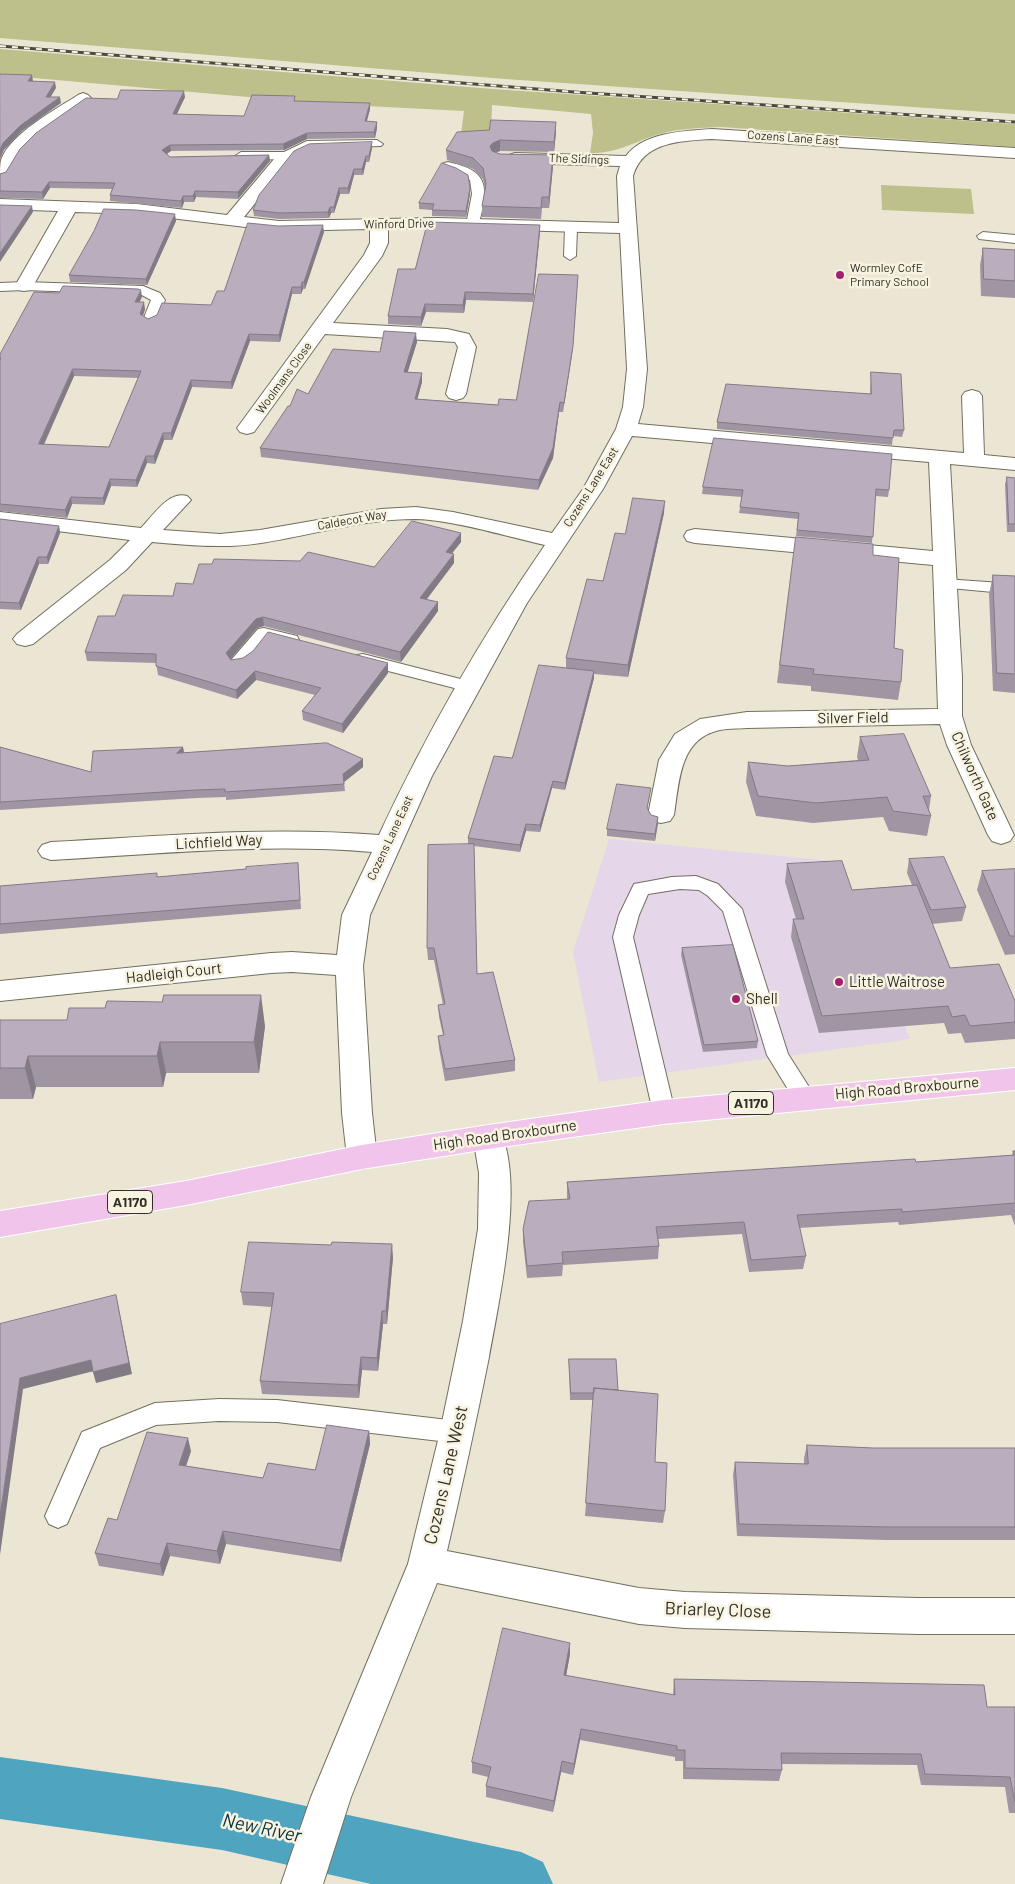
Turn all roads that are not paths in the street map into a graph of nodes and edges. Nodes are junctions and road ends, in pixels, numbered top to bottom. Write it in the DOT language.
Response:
graph roads {
  1 [pos="83,98"];
  2 [pos="377,144"];
  3 [pos="1015,153"];
  4 [pos="286,154"];
  5 [pos="228,156"];
  6 [pos="500,158"];
  7 [pos="628,161"];
  8 [pos="448,166"];
  9 [pos="0,174"];
  10 [pos="0,204"];
  11 [pos="70,206"];
  12 [pos="231,221"];
  13 [pos="379,224"];
  14 [pos="472,224"];
  15 [pos="571,228"];
  16 [pos="628,228"];
  17 [pos="983,236"];
  18 [pos="1015,239"];
  19 [pos="570,256"];
  20 [pos="24,286"];
  21 [pos="0,287"];
  22 [pos="150,320"];
  23 [pos="320,328"];
  24 [pos="456,394"];
  25 [pos="972,396"];
  26 [pos="247,428"];
  27 [pos="626,429"];
  28 [pos="939,456"];
  29 [pos="974,460"];
  30 [pos="1015,464"];
  31 [pos="180,500"];
  32 [pos="0,518"];
  33 [pos="145,535"];
  34 [pos="695,536"];
  35 [pos="558,541"];
  36 [pos="943,559"];
  37 [pos="945,584"];
  38 [pos="1015,589"];
  39 [pos="25,639"];
  40 [pos="305,644"];
  41 [pos="343,654"];
  42 [pos="238,663"];
  43 [pos="470,687"];
  44 [pos="950,716"];
  45 [pos="661,815"];
  46 [pos="1008,835"];
  47 [pos="386,844"];
  48 [pos="51,851"];
  49 [pos="349,966"];
  50 [pos="0,992"];
  51 [pos="1015,1079"];
  52 [pos="805,1098"];
  53 [pos="664,1112"];
  54 [pos="488,1137"];
  55 [pos="362,1157"];
  56 [pos="0,1224"];
  57 [pos="457,1432"];
  58 [pos="58,1516"];
  59 [pos="426,1564"];
  60 [pos="1015,1616"];
  61 [pos="302,1884"];
  1 -- 9 [label="street"];
  2 -- 4 [label="lane"];
  3 -- 7 [label="street, Cozens Lane East"];
  4 -- 5 [label="lane"];
  4 -- 12 [label="street"];
  6 -- 7 [label="street, The Sidings"];
  7 -- 16 [label="street, Cozens Lane East"];
  8 -- 14 [label="lane"];
  10 -- 11 [label="street, Winford Drive"];
  11 -- 12 [label="street, Winford Drive"];
  11 -- 20 [label="street"];
  12 -- 13 [label="street, Winford Drive"];
  13 -- 14 [label="street, Winford Drive"];
  13 -- 23 [label="street, Woolmans Close"];
  14 -- 15 [label="street, Winford Drive"];
  15 -- 16 [label="street, Winford Drive"];
  15 -- 19 [label="lane"];
  16 -- 27 [label="street, Cozens Lane East"];
  17 -- 18 [label="lane"];
  20 -- 21 [label="lane"];
  20 -- 22 [label="lane"];
  23 -- 24 [label="street, Woolmans Close"];
  23 -- 26 [label="street, Woolmans Close"];
  25 -- 29 [label="street"];
  27 -- 28 [label="street"];
  27 -- 35 [label="street, Cozens Lane East"];
  28 -- 29 [label="street"];
  28 -- 36 [label="street"];
  29 -- 30 [label="street"];
  31 -- 33 [label="street"];
  32 -- 33 [label="street, Caldecot Way"];
  33 -- 35 [label="street, Caldecot Way"];
  33 -- 39 [label="street"];
  34 -- 36 [label="street"];
  35 -- 43 [label="street, Cozens Lane East"];
  36 -- 37 [label="street"];
  37 -- 38 [label="lane"];
  37 -- 44 [label="street"];
  40 -- 42 [label="lane"];
  41 -- 43 [label="lane"];
  43 -- 47 [label="street, Cozens Lane East"];
  44 -- 45 [label="street, Silver Field"];
  44 -- 46 [label="street, Chilworth Gate"];
  47 -- 48 [label="street, Lichfield Way"];
  47 -- 49 [label="street, Cozens Lane East"];
  49 -- 50 [label="street, Hadleigh Court"];
  49 -- 55 [label="street, Cozens Lane East"];
  51 -- 52 [label="main road, High Road Broxbourne / A1170"];
  52 -- 53 [label="main road, High Road Broxbourne / A1170"];
  52 -- 53 [label="lane"];
  53 -- 54 [label="main road, High Road Broxbourne / A1170"];
  54 -- 55 [label="main road, High Road Broxbourne / A1170"];
  54 -- 57 [label="street, Cozens Lane West"];
  55 -- 56 [label="main road, High Road Broxbourne / A1170"];
  57 -- 58 [label="lane"];
  57 -- 59 [label="street, Cozens Lane West"];
  59 -- 60 [label="street, Briarley Close"];
  59 -- 61 [label="street, Cozens Lane West"];
}
